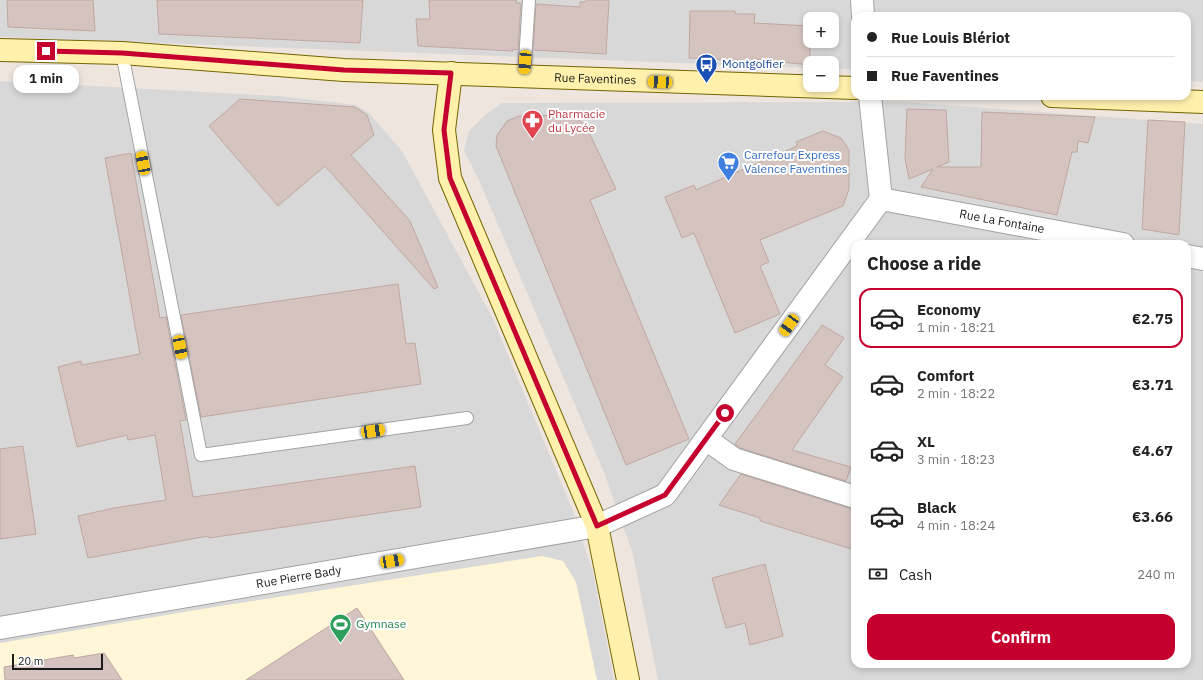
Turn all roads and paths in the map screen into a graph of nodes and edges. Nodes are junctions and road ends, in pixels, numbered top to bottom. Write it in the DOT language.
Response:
graph roads {
  1 [pos="529,0"];
  2 [pos="862,0"];
  3 [pos="863,12"];
  4 [pos="0,46"];
  5 [pos="122,53"];
  6 [pos="451,73"];
  7 [pos="524,76"];
  8 [pos="851,88"];
  9 [pos="870,100"];
  10 [pos="1153,100"];
  11 [pos="1203,102"];
  12 [pos="881,199"];
  13 [pos="851,240"];
  14 [pos="851,240"];
  15 [pos="1101,240"];
  16 [pos="1191,257"];
  17 [pos="1203,259"];
  18 [pos="467,418"];
  19 [pos="706,439"];
  20 [pos="851,496"];
  21 [pos="597,526"];
  22 [pos="0,628"];
  23 [pos="628,680"];
  1 -- 7 [label="lane"];
  2 -- 3 [label="street"];
  4 -- 5 [label="main road, Rue Faventines"];
  5 -- 6 [label="main road, Rue Faventines"];
  5 -- 18 [label="lane"];
  6 -- 7 [label="main road, Rue Faventines"];
  6 -- 21 [label="main road"];
  7 -- 8 [label="main road, Rue Faventines"];
  9 -- 12 [label="street"];
  10 -- 11 [label="main road"];
  12 -- 13 [label="street, Rue Pierre Bady"];
  12 -- 15 [label="street, Rue La Fontaine"];
  14 -- 19 [label="street, Rue Pierre Bady"];
  16 -- 17 [label="street"];
  19 -- 20 [label="street"];
  19 -- 21 [label="street, Rue Pierre Bady"];
  21 -- 22 [label="street, Rue Pierre Bady"];
  21 -- 23 [label="main road"];
}
